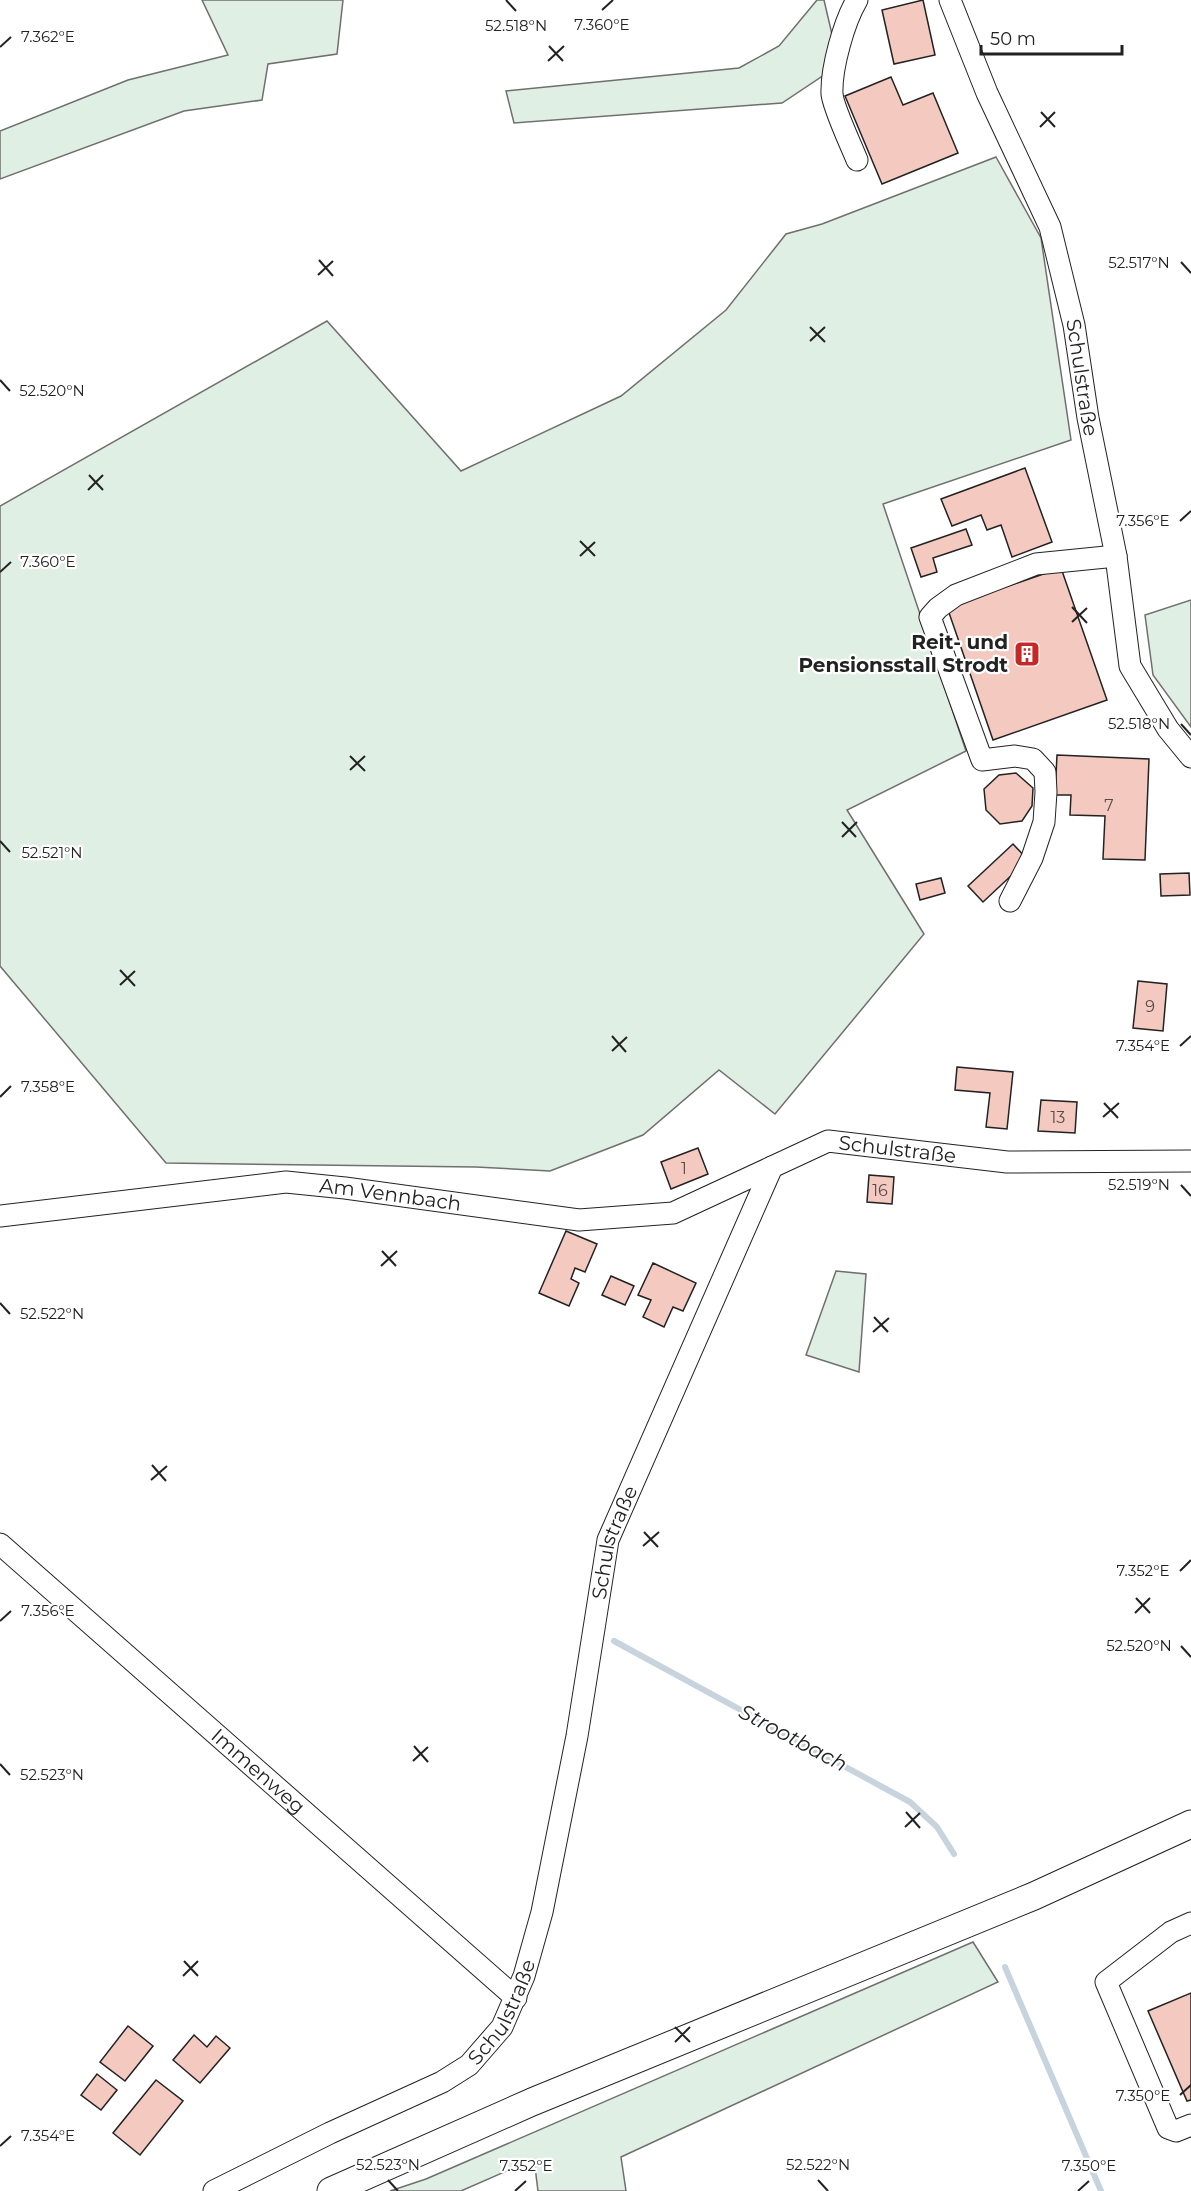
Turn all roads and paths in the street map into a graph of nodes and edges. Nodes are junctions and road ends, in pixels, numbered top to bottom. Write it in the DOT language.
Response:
graph roads {
  1 [pos="857,0"];
  2 [pos="950,0"];
  3 [pos="857,160"];
  4 [pos="1116,556"];
  5 [pos="1191,757"];
  6 [pos="1010,901"];
  7 [pos="1191,1161"];
  8 [pos="772,1167"];
  9 [pos="0,1216"];
  10 [pos="0,1544"];
  11 [pos="1191,1824"];
  12 [pos="1191,1923"];
  13 [pos="516,1998"];
  14 [pos="1191,2125"];
  15 [pos="214,2191"];
  16 [pos="331,2191"];
  1 -- 3 [label="street"];
  2 -- 4 [label="street, Schulstraße"];
  4 -- 5 [label="street, Schulstraße"];
  4 -- 6 [label="street"];
  7 -- 8 [label="street, Schulstraße"];
  8 -- 9 [label="street, Am Vennbach"];
  8 -- 13 [label="street, Schulstraße"];
  10 -- 13 [label="street, Immenweg"];
  11 -- 16 [label="main road"];
  12 -- 14 [label="street"];
  13 -- 15 [label="street, Schulstraße"];
}
